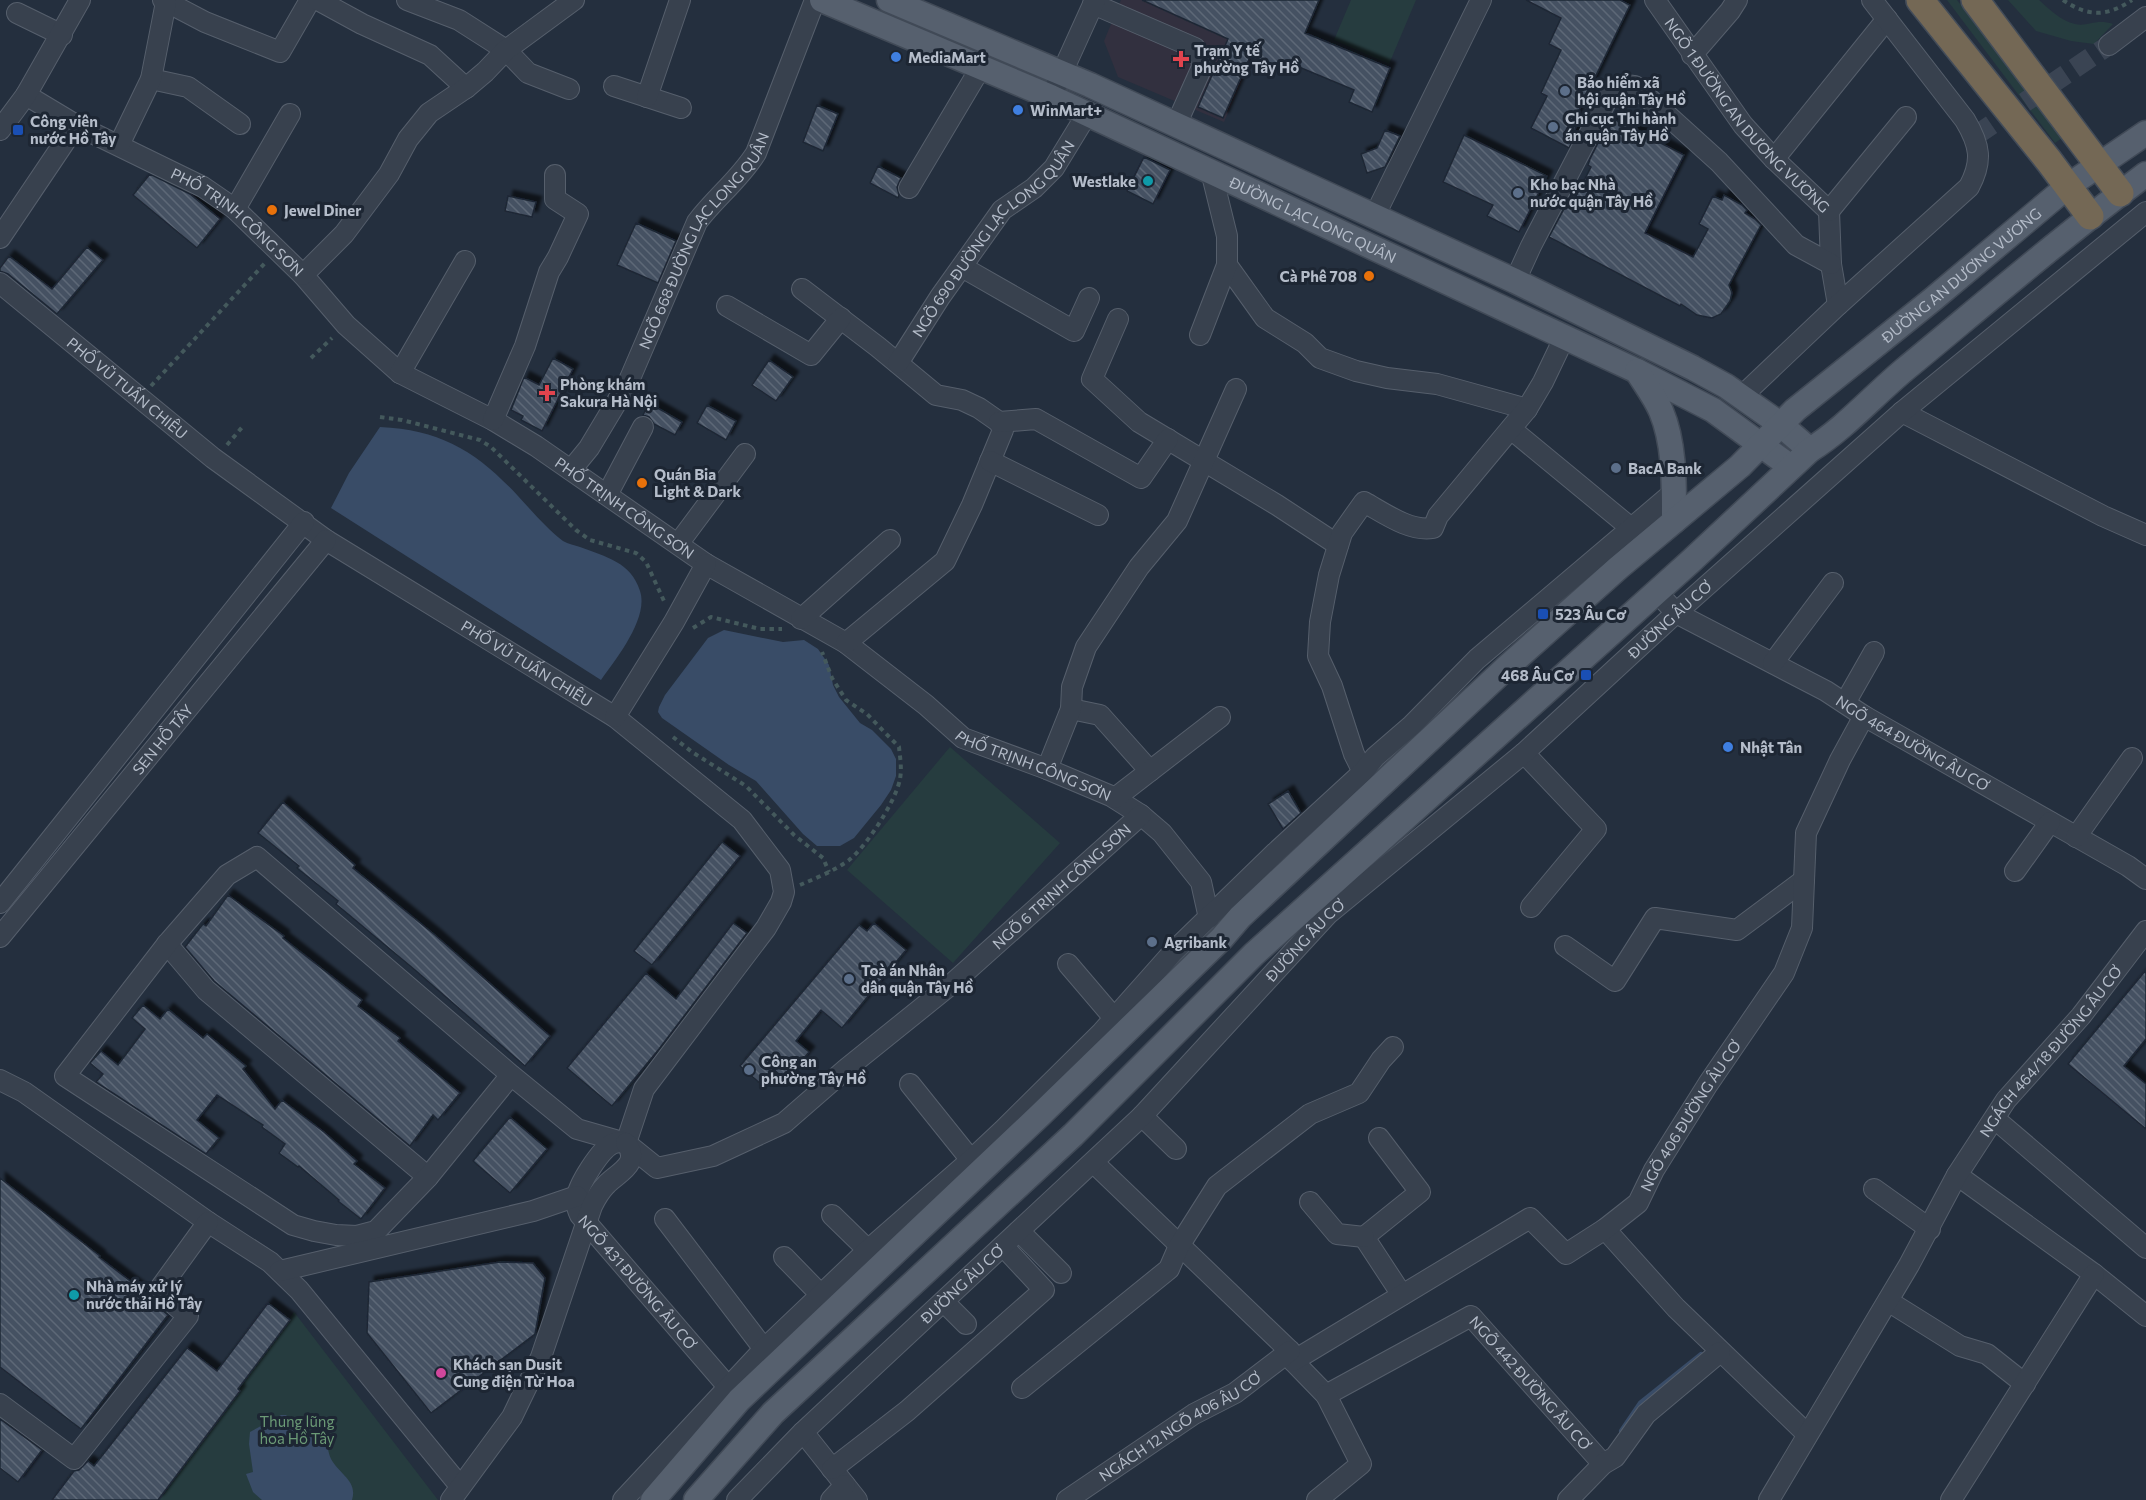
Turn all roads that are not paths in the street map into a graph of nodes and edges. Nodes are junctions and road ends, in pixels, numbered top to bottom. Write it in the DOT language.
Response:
graph roads {
  1 [pos="80,0"];
  2 [pos="310,0"];
  3 [pos="318,0"];
  4 [pos="407,0"];
  5 [pos="574,0"];
  6 [pos="680,0"];
  7 [pos="815,0"];
  8 [pos="822,0"];
  9 [pos="889,0"];
  10 [pos="1481,0"];
  11 [pos="1655,0"];
  12 [pos="1737,0"];
  13 [pos="1872,0"];
  14 [pos="1920,0"];
  15 [pos="1975,0"];
  16 [pos="165,1"];
  17 [pos="1094,2"];
  18 [pos="17,13"];
  19 [pos="2146,17"];
  20 [pos="1887,19"];
  21 [pos="62,35"];
  22 [pos="2109,45"];
  23 [pos="506,50"];
  24 [pos="1692,55"];
  25 [pos="981,67"];
  26 [pos="1062,72"];
  27 [pos="151,79"];
  28 [pos="615,86"];
  29 [pos="466,88"];
  30 [pos="569,89"];
  31 [pos="26,95"];
  32 [pos="647,97"];
  33 [pos="1051,97"];
  34 [pos="681,108"];
  35 [pos="290,114"];
  36 [pos="1087,114"];
  37 [pos="1906,117"];
  38 [pos="240,124"];
  39 [pos="76,125"];
  40 [pos="1176,125"];
  41 [pos="0,130"];
  42 [pos="2146,133"];
  43 [pos="119,145"];
  44 [pos="1774,159"];
  45 [pos="2100,165"];
  46 [pos="1211,171"];
  47 [pos="2146,174"];
  48 [pos="555,175"];
  49 [pos="2068,186"];
  50 [pos="909,188"];
  51 [pos="2120,193"];
  52 [pos="235,209"];
  53 [pos="1829,211"];
  54 [pos="2146,212"];
  55 [pos="1375,215"];
  56 [pos="2090,216"];
  57 [pos="0,238"];
  58 [pos="465,261"];
  59 [pos="1831,264"];
  60 [pos="1227,265"];
  61 [pos="962,267"];
  62 [pos="303,275"];
  63 [pos="1515,281"];
  64 [pos="0,283"];
  65 [pos="802,289"];
  66 [pos="1089,298"];
  67 [pos="1838,305"];
  68 [pos="727,306"];
  69 [pos="841,318"];
  70 [pos="1118,319"];
  71 [pos="1200,335"];
  72 [pos="1565,336"];
  73 [pos="898,363"];
  74 [pos="1637,371"];
  75 [pos="400,373"];
  76 [pos="1236,388"];
  77 [pos="1742,396"];
  78 [pos="1527,409"];
  79 [pos="1902,412"];
  80 [pos="493,420"];
  81 [pos="999,422"];
  82 [pos="1780,424"];
  83 [pos="643,427"];
  84 [pos="1511,429"];
  85 [pos="1168,440"];
  86 [pos="1761,444"];
  87 [pos="1810,450"];
  88 [pos="745,454"];
  89 [pos="990,461"];
  90 [pos="1204,462"];
  91 [pos="1791,467"];
  92 [pos="571,470"];
  93 [pos="1674,492"];
  94 [pos="607,495"];
  95 [pos="1098,515"];
  96 [pos="1674,521"];
  97 [pos="304,522"];
  98 [pos="1631,528"];
  99 [pos="2146,535"];
  100 [pos="326,540"];
  101 [pos="890,540"];
  102 [pos="678,544"];
  103 [pos="1338,545"];
  104 [pos="706,564"];
  105 [pos="1833,582"];
  106 [pos="1656,591"];
  107 [pos="1676,613"];
  108 [pos="795,624"];
  109 [pos="846,643"];
  110 [pos="1874,652"];
  111 [pos="1773,663"];
  112 [pos="1845,704"];
  113 [pos="1071,709"];
  114 [pos="1864,716"];
  115 [pos="615,717"];
  116 [pos="1220,717"];
  117 [pos="1524,753"];
  118 [pos="2132,758"];
  119 [pos="1047,769"];
  120 [pos="1150,771"];
  121 [pos="1363,772"];
  122 [pos="1115,798"];
  123 [pos="1141,815"];
  124 [pos="2049,822"];
  125 [pos="2076,837"];
  126 [pos="2015,871"];
  127 [pos="2146,879"];
  128 [pos="1804,880"];
  129 [pos="0,903"];
  130 [pos="1531,907"];
  131 [pos="1240,917"];
  132 [pos="1209,918"];
  133 [pos="2146,931"];
  134 [pos="0,937"];
  135 [pos="1266,943"];
  136 [pos="167,944"];
  137 [pos="1565,946"];
  138 [pos="1068,964"];
  139 [pos="1114,1018"];
  140 [pos="1393,1047"];
  141 [pos="511,1075"];
  142 [pos="0,1080"];
  143 [pos="910,1084"];
  144 [pos="1142,1116"];
  145 [pos="1995,1119"];
  146 [pos="1378,1138"];
  147 [pos="626,1143"];
  148 [pos="1176,1149"];
  149 [pos="971,1160"];
  150 [pos="1094,1163"];
  151 [pos="1957,1175"];
  152 [pos="428,1177"];
  153 [pos="1874,1189"];
  154 [pos="577,1196"];
  155 [pos="1310,1202"];
  156 [pos="832,1215"];
  157 [pos="665,1219"];
  158 [pos="208,1222"];
  159 [pos="587,1223"];
  160 [pos="1605,1229"];
  161 [pos="1930,1229"];
  162 [pos="1019,1231"];
  163 [pos="1364,1237"];
  164 [pos="1003,1246"];
  165 [pos="1179,1246"];
  166 [pos="2146,1248"];
  167 [pos="868,1250"];
  168 [pos="784,1257"];
  169 [pos="280,1271"];
  170 [pos="1060,1273"];
  171 [pos="2094,1274"];
  172 [pos="821,1295"];
  173 [pos="1402,1295"];
  174 [pos="1888,1301"];
  175 [pos="944,1302"];
  176 [pos="2146,1316"];
  177 [pos="966,1324"];
  178 [pos="764,1349"];
  179 [pos="1720,1352"];
  180 [pos="1292,1356"];
  181 [pos="2025,1384"];
  182 [pos="1022,1388"];
  183 [pos="734,1393"];
  184 [pos="1326,1395"];
  185 [pos="0,1404"];
  186 [pos="803,1432"];
  187 [pos="1807,1434"];
  188 [pos="1603,1464"];
  189 [pos="832,1469"];
  190 [pos="455,1493"];
  191 [pos="851,1493"];
  192 [pos="623,1500"];
  193 [pos="653,1500"];
  194 [pos="696,1500"];
  195 [pos="737,1500"];
  196 [pos="831,1500"];
  197 [pos="1067,1500"];
  198 [pos="1317,1500"];
  199 [pos="1568,1500"];
  200 [pos="1769,1500"];
  201 [pos="1951,1500"];
  1 -- 21 [label="street"];
  2 -- 16 [label="street"];
  3 -- 29 [label="street"];
  4 -- 23 [label="street"];
  5 -- 23 [label="street"];
  6 -- 32 [label="street"];
  7 -- 92 [label="street, NGÕ 668 ĐƯỜNG LẠC LONG QUÂN"];
  8 -- 25 [label="main road, ĐƯỜNG LẠC LONG QUÂN"];
  9 -- 26 [label="main road, ĐƯỜNG LẠC LONG QUÂN"];
  10 -- 55 [label="street"];
  11 -- 24 [label="street, NGÕ 1 ĐƯỜNG AN DƯƠNG VƯƠNG"];
  12 -- 24 [label="street"];
  13 -- 20 [label="street"];
  14 -- 49 [label="highway"];
  15 -- 45 [label="highway"];
  16 -- 27 [label="street"];
  17 -- 26 [label="street"];
  17 -- 40 [label="street"];
  18 -- 21 [label="street"];
  19 -- 22 [label="street"];
  20 -- 44 [label="street"];
  20 -- 67 [label="street"];
  21 -- 31 [label="street"];
  23 -- 29 [label="street"];
  23 -- 30 [label="street"];
  24 -- 44 [label="street, NGÕ 1 ĐƯỜNG AN DƯƠNG VƯƠNG"];
  25 -- 33 [label="main road, ĐƯỜNG LẠC LONG QUÂN"];
  25 -- 50 [label="street"];
  26 -- 33 [label="street"];
  26 -- 40 [label="main road, ĐƯỜNG LẠC LONG QUÂN"];
  27 -- 38 [label="street"];
  27 -- 43 [label="street"];
  28 -- 32 [label="street"];
  29 -- 62 [label="street"];
  31 -- 39 [label="street, PHỐ TRỊNH CÔNG SƠN"];
  31 -- 41 [label="street"];
  32 -- 34 [label="street"];
  33 -- 36 [label="main road, ĐƯỜNG LẠC LONG QUÂN"];
  35 -- 52 [label="street"];
  36 -- 46 [label="main road, ĐƯỜNG LẠC LONG QUÂN"];
  36 -- 61 [label="street, NGÕ 690 ĐƯỜNG LẠC LONG QUÂN"];
  37 -- 53 [label="street"];
  39 -- 43 [label="street, PHỐ TRỊNH CÔNG SƠN"];
  39 -- 57 [label="street"];
  40 -- 55 [label="main road, ĐƯỜNG LẠC LONG QUÂN"];
  42 -- 45 [label="main road, ĐƯỜNG AN DƯƠNG VƯƠNG"];
  43 -- 52 [label="street, PHỐ TRỊNH CÔNG SƠN"];
  44 -- 53 [label="street, NGÕ 1 ĐƯỜNG AN DƯƠNG VƯƠNG"];
  45 -- 49 [label="main road, ĐƯỜNG AN DƯƠNG VƯƠNG"];
  45 -- 51 [label="highway"];
  46 -- 60 [label="street"];
  46 -- 72 [label="main road, ĐƯỜNG LẠC LONG QUÂN"];
  47 -- 51 [label="main road"];
  48 -- 80 [label="street"];
  49 -- 56 [label="highway"];
  49 -- 82 [label="main road, ĐƯỜNG AN DƯƠNG VƯƠNG"];
  51 -- 56 [label="main road"];
  52 -- 62 [label="street, PHỐ TRỊNH CÔNG SƠN"];
  53 -- 59 [label="street, NGÕ 1 ĐƯỜNG AN DƯƠNG VƯƠNG"];
  54 -- 79 [label="street"];
  55 -- 63 [label="main road, ĐƯỜNG LẠC LONG QUÂN"];
  56 -- 87 [label="main road"];
  58 -- 75 [label="street"];
  59 -- 63 [label="street"];
  59 -- 67 [label="street, NGÕ 1 ĐƯỜNG AN DƯƠNG VƯƠNG"];
  60 -- 71 [label="street"];
  60 -- 78 [label="street"];
  61 -- 66 [label="street"];
  61 -- 73 [label="street, NGÕ 690 ĐƯỜNG LẠC LONG QUÂN"];
  62 -- 75 [label="street, PHỐ TRỊNH CÔNG SƠN"];
  63 -- 77 [label="main road, ĐƯỜNG LẠC LONG QUÂN"];
  64 -- 97 [label="street, PHỐ VŨ TUẤN CHIÊU"];
  65 -- 69 [label="street"];
  67 -- 77 [label="street"];
  68 -- 69 [label="street"];
  69 -- 73 [label="street"];
  70 -- 85 [label="street"];
  72 -- 74 [label="main road, ĐƯỜNG LẠC LONG QUÂN"];
  72 -- 78 [label="street"];
  73 -- 81 [label="street"];
  74 -- 86 [label="main road, ĐƯỜNG LẠC LONG QUÂN"];
  74 -- 93 [label="main road"];
  75 -- 80 [label="street, PHỐ TRỊNH CÔNG SƠN"];
  76 -- 90 [label="street"];
  77 -- 82 [label="main road, ĐƯỜNG LẠC LONG QUÂN"];
  78 -- 84 [label="street"];
  79 -- 99 [label="street"];
  79 -- 107 [label="street, ĐƯỜNG ÂU CƠ"];
  80 -- 92 [label="street, PHỐ TRỊNH CÔNG SƠN"];
  81 -- 85 [label="street"];
  81 -- 89 [label="street"];
  82 -- 86 [label="main road"];
  82 -- 87 [label="main road, ĐƯỜNG LẠC LONG QUÂN"];
  83 -- 94 [label="street"];
  84 -- 98 [label="street"];
  84 -- 103 [label="street"];
  85 -- 90 [label="street"];
  86 -- 91 [label="main road, ĐƯỜNG LẠC LONG QUÂN"];
  86 -- 96 [label="main road"];
  87 -- 91 [label="main road, ĐƯỜNG ÂU CƠ"];
  88 -- 102 [label="street"];
  89 -- 95 [label="street"];
  89 -- 109 [label="street"];
  90 -- 103 [label="street"];
  90 -- 113 [label="street"];
  91 -- 106 [label="main road, ĐƯỜNG ÂU CƠ"];
  92 -- 94 [label="street, PHỐ TRỊNH CÔNG SƠN"];
  93 -- 96 [label="main road"];
  93 -- 98 [label="street"];
  94 -- 102 [label="street, PHỐ TRỊNH CÔNG SƠN"];
  96 -- 131 [label="main road"];
  97 -- 100 [label="street, PHỐ VŨ TUẤN CHIÊU"];
  97 -- 129 [label="street, SEN HỒ TÂY"];
  98 -- 121 [label="street"];
  100 -- 115 [label="street, PHỐ VŨ TUẤN CHIÊU"];
  100 -- 134 [label="street, SEN HỒ TÂY"];
  101 -- 108 [label="street"];
  102 -- 104 [label="street, PHỐ TRỊNH CÔNG SƠN"];
  103 -- 121 [label="street"];
  104 -- 108 [label="street, PHỐ TRỊNH CÔNG SƠN"];
  104 -- 115 [label="street"];
  105 -- 111 [label="street"];
  106 -- 107 [label="street"];
  106 -- 135 [label="main road, ĐƯỜNG ÂU CƠ"];
  107 -- 111 [label="street, NGÕ 464 ĐƯỜNG ÂU CƠ"];
  107 -- 117 [label="street, ĐƯỜNG ÂU CƠ"];
  108 -- 109 [label="street, PHỐ TRỊNH CÔNG SƠN"];
  109 -- 119 [label="street, PHỐ TRỊNH CÔNG SƠN"];
  110 -- 112 [label="street"];
  111 -- 112 [label="street, NGÕ 464 ĐƯỜNG ÂU CƠ"];
  112 -- 114 [label="street, NGÕ 464 ĐƯỜNG ÂU CƠ"];
  113 -- 119 [label="street"];
  113 -- 120 [label="street"];
  114 -- 124 [label="street, NGÕ 464 ĐƯỜNG ÂU CƠ"];
  114 -- 128 [label="street, NGÕ 406 ĐƯỜNG ÂU CƠ"];
  115 -- 147 [label="street, PHỐ VŨ TUẤN CHIÊU"];
  116 -- 120 [label="street"];
  117 -- 130 [label="street"];
  117 -- 144 [label="street, ĐƯỜNG ÂU CƠ"];
  118 -- 125 [label="street"];
  119 -- 122 [label="street, PHỐ TRỊNH CÔNG SƠN"];
  120 -- 122 [label="street"];
  121 -- 132 [label="street"];
  122 -- 123 [label="street, PHỐ TRỊNH CÔNG SƠN"];
  123 -- 132 [label="street, PHỐ TRỊNH CÔNG SƠN"];
  123 -- 147 [label="street, NGÕ 6 TRỊNH CÔNG SƠN"];
  124 -- 125 [label="street, NGÕ 464 ĐƯỜNG ÂU CƠ"];
  124 -- 126 [label="street"];
  125 -- 127 [label="street, NGÕ 464 ĐƯỜNG ÂU CƠ"];
  128 -- 137 [label="street"];
  128 -- 160 [label="street, NGÕ 406 ĐƯỜNG ÂU CƠ"];
  131 -- 135 [label="main road"];
  131 -- 183 [label="main road"];
  132 -- 139 [label="street"];
  133 -- 145 [label="street, NGÁCH 464/18 ĐƯỜNG ÂU CƠ"];
  135 -- 194 [label="main road, ĐƯỜNG ÂU CƠ"];
  136 -- 141 [label="street"];
  136 -- 152 [label="street"];
  136 -- 152 [label="street"];
  138 -- 139 [label="street"];
  139 -- 149 [label="street"];
  140 -- 165 [label="street"];
  141 -- 147 [label="street"];
  141 -- 152 [label="street"];
  142 -- 158 [label="street"];
  143 -- 149 [label="street"];
  144 -- 148 [label="street"];
  144 -- 150 [label="street, ĐƯỜNG ÂU CƠ"];
  145 -- 151 [label="street, NGÁCH 464/18 ĐƯỜNG ÂU CƠ"];
  145 -- 166 [label="street"];
  146 -- 163 [label="street"];
  147 -- 154 [label="street"];
  147 -- 159 [label="street"];
  149 -- 167 [label="street"];
  150 -- 162 [label="street, ĐƯỜNG ÂU CƠ"];
  150 -- 165 [label="street"];
  151 -- 161 [label="street, NGÁCH 464/18 ĐƯỜNG ÂU CƠ"];
  151 -- 171 [label="street"];
  153 -- 161 [label="street"];
  154 -- 159 [label="street"];
  154 -- 169 [label="street"];
  155 -- 163 [label="street"];
  156 -- 167 [label="street"];
  157 -- 178 [label="street"];
  158 -- 169 [label="street"];
  158 -- 185 [label="street"];
  159 -- 183 [label="street, NGÕ 431 ĐƯỜNG ÂU CƠ"];
  159 -- 190 [label="street, NGÕ 431 ĐƯỜNG ÂU CƠ"];
  160 -- 173 [label="street, NGÕ 406 ĐƯỜNG ÂU CƠ"];
  160 -- 179 [label="street"];
  161 -- 174 [label="street, NGÁCH 464/18 ĐƯỜNG ÂU CƠ"];
  162 -- 164 [label="street, ĐƯỜNG ÂU CƠ"];
  162 -- 170 [label="street"];
  163 -- 173 [label="street"];
  164 -- 175 [label="street, ĐƯỜNG ÂU CƠ"];
  164 -- 189 [label="street"];
  165 -- 180 [label="street"];
  165 -- 182 [label="street"];
  167 -- 172 [label="street"];
  168 -- 172 [label="street"];
  169 -- 190 [label="street"];
  171 -- 176 [label="street"];
  171 -- 181 [label="street"];
  172 -- 178 [label="street"];
  173 -- 180 [label="street, NGÕ 406 ĐƯỜNG ÂU CƠ"];
  174 -- 181 [label="street"];
  174 -- 187 [label="street, NGÁCH 464/18 ĐƯỜNG ÂU CƠ"];
  175 -- 177 [label="street"];
  175 -- 186 [label="street, ĐƯỜNG ÂU CƠ"];
  178 -- 183 [label="street"];
  179 -- 187 [label="street"];
  179 -- 188 [label="street"];
  180 -- 184 [label="street"];
  180 -- 197 [label="street, NGÁCH 12 NGÕ 406 ÂU CƠ"];
  181 -- 201 [label="street"];
  183 -- 192 [label="street"];
  183 -- 193 [label="main road"];
  184 -- 188 [label="street, NGÕ 442 ĐƯỜNG ÂU CƠ"];
  184 -- 198 [label="street"];
  186 -- 189 [label="street"];
  186 -- 195 [label="street, ĐƯỜNG ÂU CƠ"];
  187 -- 200 [label="street, NGÁCH 464/18 ĐƯỜNG ÂU CƠ"];
  188 -- 199 [label="street"];
  189 -- 191 [label="street"];
  191 -- 196 [label="street"];
}
